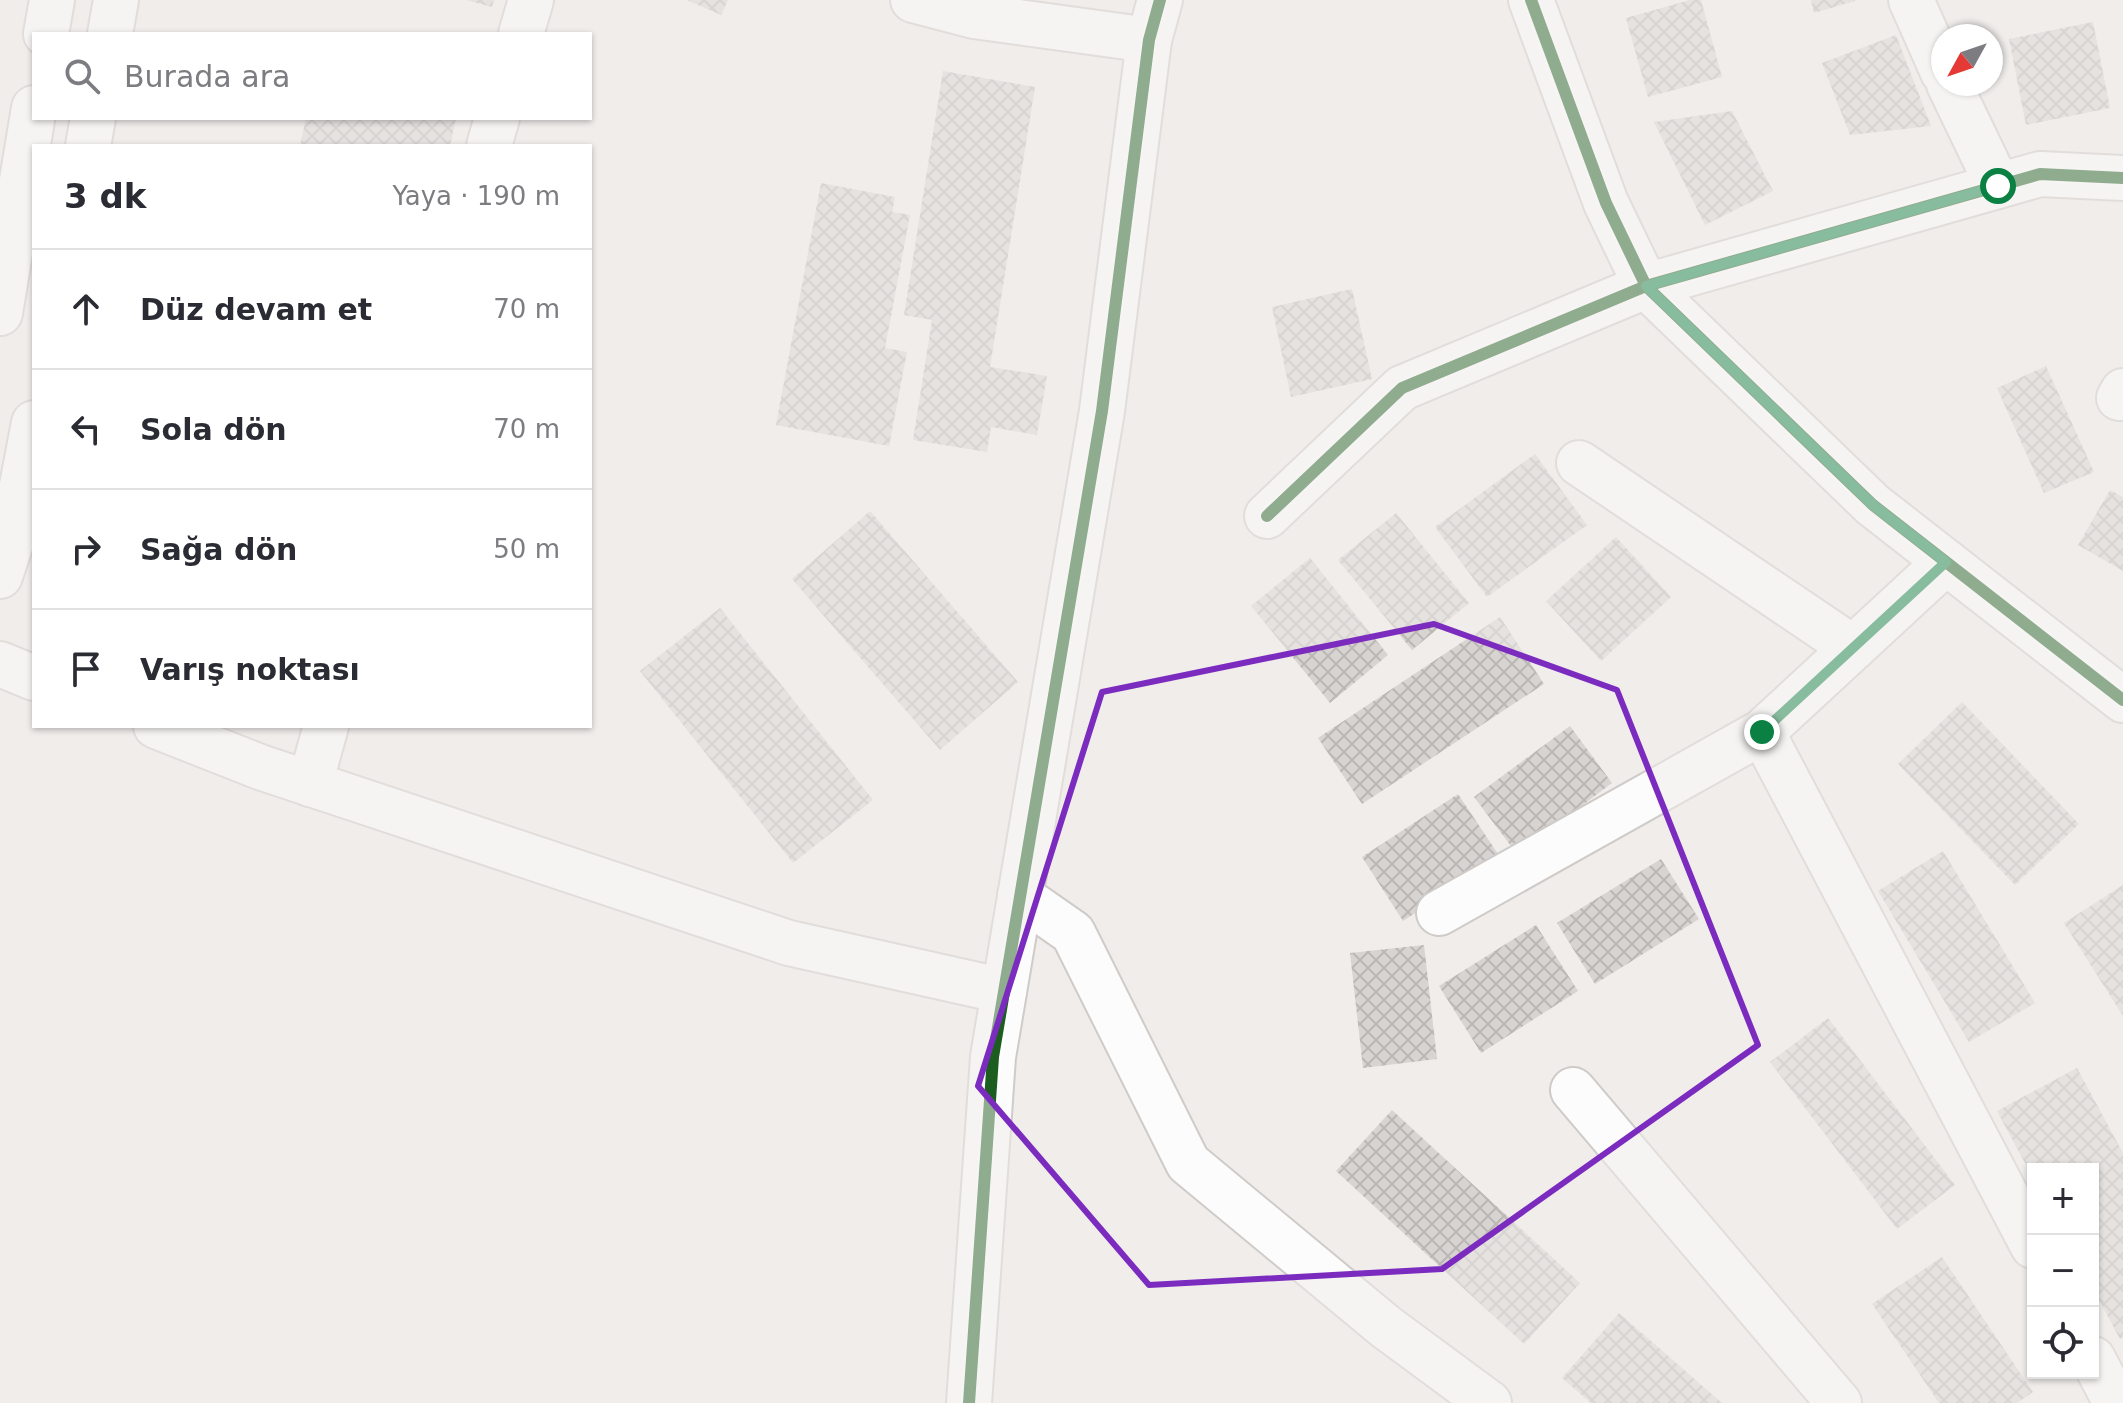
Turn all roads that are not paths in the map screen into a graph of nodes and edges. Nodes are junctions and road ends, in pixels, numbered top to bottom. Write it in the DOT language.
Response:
graph roads {
  1 [pos="52,0"];
  2 [pos="116,0"];
  3 [pos="531,0"];
  4 [pos="913,0"];
  5 [pos="1531,0"];
  6 [pos="1911,0"];
  7 [pos="1155,20"];
  8 [pos="46,32"];
  9 [pos="110,32"];
  10 [pos="522,32"];
  11 [pos="1931,45"];
  12 [pos="1955,96"];
  13 [pos="32,120"];
  14 [pos="93,120"];
  15 [pos="496,120"];
  16 [pos="88,144"];
  17 [pos="490,144"];
  18 [pos="2123,178"];
  19 [pos="1998,186"];
  20 [pos="1646,286"];
  21 [pos="0,313"];
  22 [pos="32,433"];
  23 [pos="1579,463"];
  24 [pos="1267,516"];
  25 [pos="1946,562"];
  26 [pos="0,576"];
  27 [pos="1853,648"];
  28 [pos="0,664"];
  29 [pos="32,677"];
  30 [pos="2123,700"];
  31 [pos="161,728"];
  32 [pos="325,728"];
  33 [pos="1762,732"];
  34 [pos="310,784"];
  35 [pos="1020,896"];
  36 [pos="1439,913"];
  37 [pos="1004,991"];
  38 [pos="1573,1090"];
  39 [pos="2027,1235"];
  40 [pos="2099,1370"];
  41 [pos="969,1403"];
  42 [pos="1489,1403"];
  43 [pos="1839,1403"];
  44 [pos="2116,1403"];
  1 -- 8 [label="street"];
  2 -- 9 [label="street"];
  3 -- 10 [label="street"];
  4 -- 7 [label="street"];
  5 -- 20 [label="street"];
  6 -- 11 [label="street"];
  7 -- 35 [label="street"];
  12 -- 19 [label="street"];
  13 -- 21 [label="street"];
  14 -- 16 [label="street"];
  15 -- 17 [label="street"];
  18 -- 19 [label="street"];
  19 -- 20 [label="street"];
  20 -- 24 [label="street"];
  20 -- 25 [label="street"];
  22 -- 26 [label="street"];
  23 -- 27 [label="street"];
  25 -- 27 [label="street"];
  25 -- 30 [label="street"];
  27 -- 33 [label="street"];
  28 -- 29 [label="street"];
  31 -- 34 [label="street"];
  32 -- 34 [label="street"];
  33 -- 36 [label="street"];
  33 -- 39 [label="street"];
  34 -- 37 [label="street"];
  35 -- 37 [label="street"];
  35 -- 42 [label="street"];
  37 -- 41 [label="street"];
  38 -- 43 [label="street"];
  40 -- 44 [label="street"];
}
